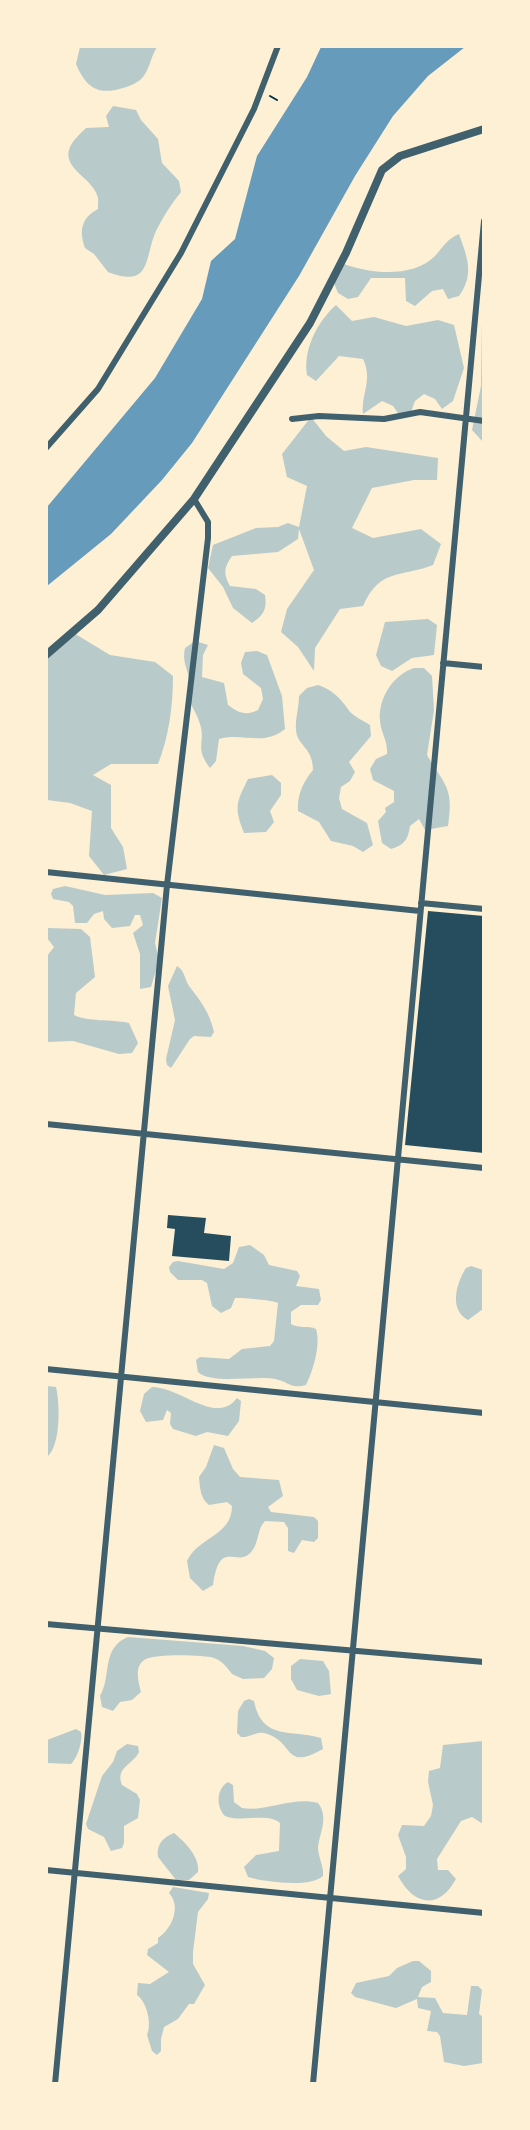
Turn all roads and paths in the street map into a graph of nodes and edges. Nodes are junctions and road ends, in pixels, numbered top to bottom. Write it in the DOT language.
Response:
graph roads {
  1 [pos="278,46"];
  2 [pos="483,129"];
  3 [pos="483,221"];
  4 [pos="292,419"];
  5 [pos="465,420"];
  6 [pos="483,421"];
  7 [pos="46,448"];
  8 [pos="194,499"];
  9 [pos="46,655"];
  10 [pos="443,663"];
  11 [pos="483,667"];
  12 [pos="46,872"];
  13 [pos="167,885"];
  14 [pos="421,903"];
  15 [pos="483,909"];
  16 [pos="420,911"];
  17 [pos="46,1124"];
  18 [pos="144,1133"];
  19 [pos="398,1160"];
  20 [pos="483,1168"];
  21 [pos="46,1370"];
  22 [pos="121,1376"];
  23 [pos="375,1402"];
  24 [pos="483,1413"];
  25 [pos="46,1624"];
  26 [pos="97,1629"];
  27 [pos="353,1650"];
  28 [pos="483,1662"];
  29 [pos="46,1870"];
  30 [pos="75,1872"];
  31 [pos="330,1899"];
  32 [pos="483,1914"];
  33 [pos="55,2084"];
  34 [pos="313,2084"];
  1 -- 7 [label="street"];
  2 -- 8 [label="street"];
  3 -- 5 [label="street"];
  4 -- 5 [label="street"];
  5 -- 6 [label="street"];
  5 -- 10 [label="street"];
  8 -- 9 [label="street"];
  8 -- 13 [label="street"];
  10 -- 11 [label="street"];
  10 -- 14 [label="street"];
  12 -- 13 [label="street"];
  13 -- 16 [label="street"];
  13 -- 18 [label="street"];
  14 -- 15 [label="street"];
  14 -- 16 [label="street"];
  16 -- 19 [label="street"];
  17 -- 18 [label="street"];
  18 -- 19 [label="street"];
  18 -- 22 [label="street"];
  19 -- 20 [label="street"];
  19 -- 23 [label="street"];
  21 -- 22 [label="street"];
  22 -- 23 [label="street"];
  22 -- 26 [label="street"];
  23 -- 24 [label="street"];
  23 -- 27 [label="street"];
  25 -- 26 [label="street"];
  26 -- 27 [label="street"];
  26 -- 30 [label="street"];
  27 -- 28 [label="street"];
  27 -- 31 [label="street"];
  29 -- 30 [label="street"];
  30 -- 31 [label="street"];
  30 -- 33 [label="street"];
  31 -- 32 [label="street"];
  31 -- 34 [label="street"];
}
